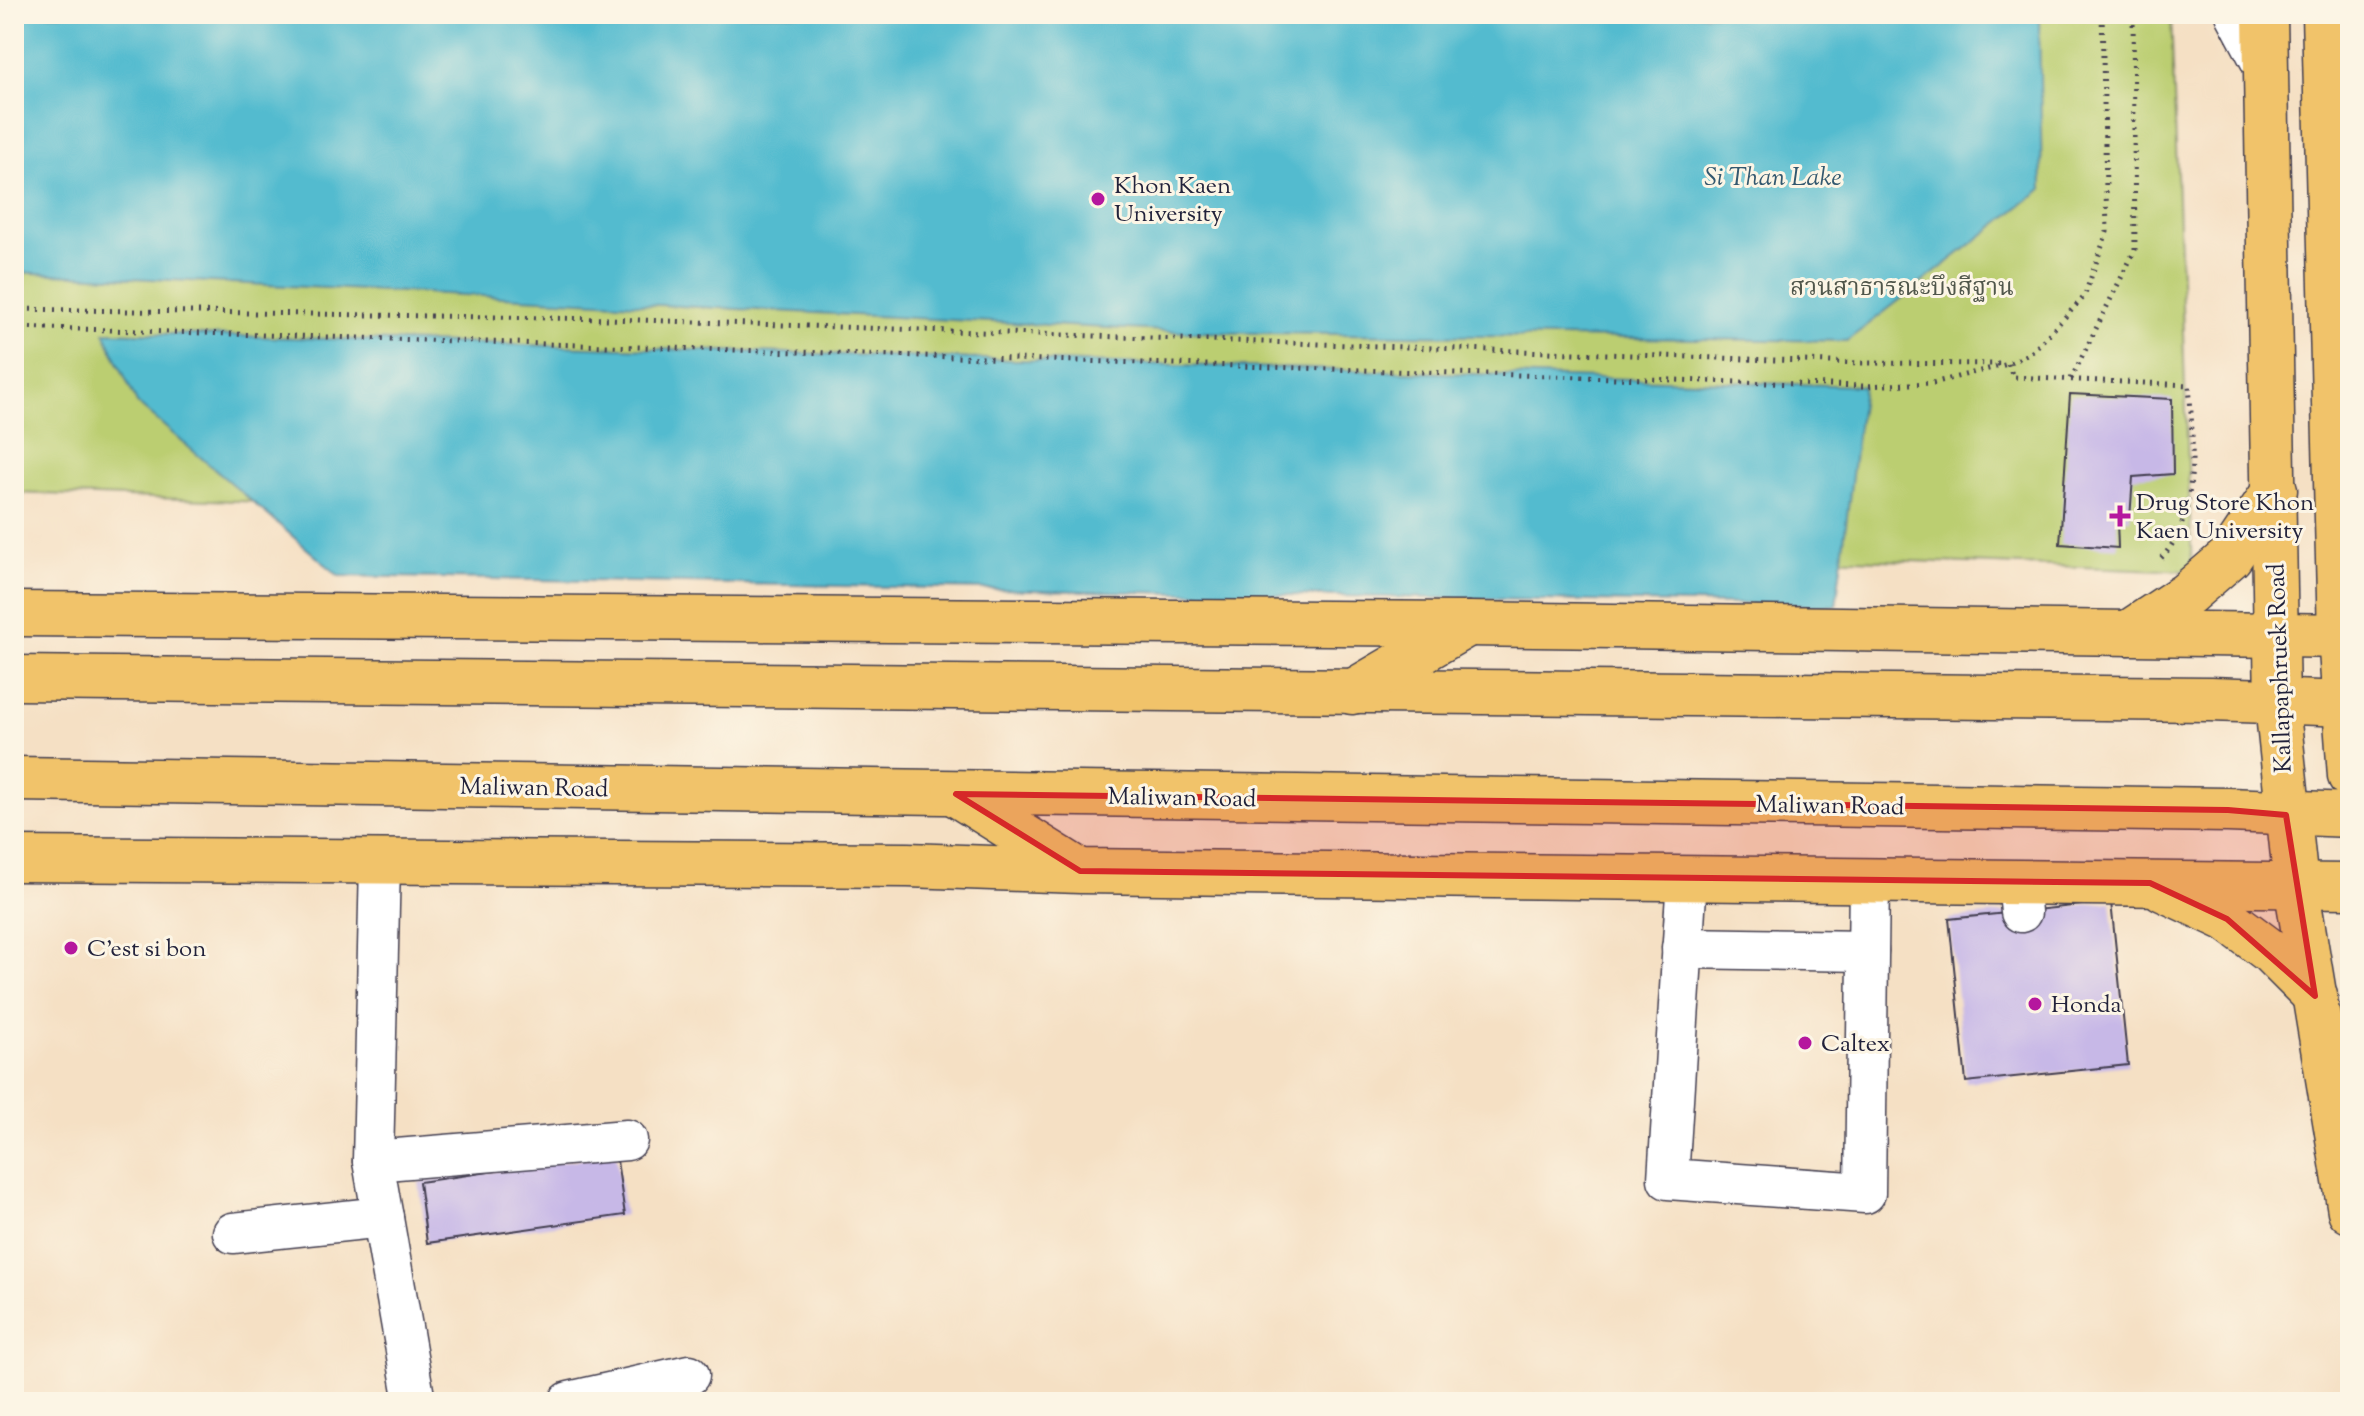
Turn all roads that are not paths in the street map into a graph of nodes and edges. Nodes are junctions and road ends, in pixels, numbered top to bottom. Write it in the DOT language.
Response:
graph roads {
  1 [pos="2236,14"];
  2 [pos="2265,14"];
  3 [pos="2324,14"];
  4 [pos="2267,72"];
  5 [pos="2275,490"];
  6 [pos="2344,502"];
  7 [pos="14,614"];
  8 [pos="1468,624"];
  9 [pos="2128,633"];
  10 [pos="2277,634"];
  11 [pos="2345,636"];
  12 [pos="14,678"];
  13 [pos="1350,693"];
  14 [pos="2277,704"];
  15 [pos="2347,704"];
  16 [pos="2350,776"];
  17 [pos="14,779"];
  18 [pos="956,794"];
  19 [pos="2286,815"];
  20 [pos="2350,815"];
  21 [pos="14,859"];
  22 [pos="380,863"];
  23 [pos="1080,871"];
  24 [pos="1687,878"];
  25 [pos="1869,880"];
  26 [pos="2150,883"];
  27 [pos="2296,885"];
  28 [pos="2350,886"];
  29 [pos="1682,948"];
  30 [pos="1868,951"];
  31 [pos="2315,996"];
  32 [pos="627,1140"];
  33 [pos="373,1161"];
  34 [pos="2350,1211"];
  35 [pos="383,1217"];
  36 [pos="233,1233"];
  37 [pos="689,1375"];
  38 [pos="415,1402"];
  39 [pos="569,1402"];
  1 -- 4 [label="street, Kallapaphruek Road"];
  2 -- 4 [label="main road, Kallapaphruek Road"];
  3 -- 6 [label="main road"];
  4 -- 5 [label="main road, Kallapaphruek Road"];
  5 -- 9 [label="main road"];
  5 -- 10 [label="main road, Kallapaphruek Road"];
  6 -- 11 [label="main road"];
  7 -- 8 [label="main road"];
  8 -- 9 [label="main road"];
  8 -- 13 [label="main road"];
  9 -- 10 [label="main road"];
  10 -- 11 [label="main road"];
  10 -- 14 [label="main road, Kallapaphruek Road"];
  11 -- 15 [label="main road"];
  12 -- 13 [label="main road"];
  13 -- 14 [label="main road"];
  14 -- 15 [label="main road"];
  14 -- 19 [label="main road, Kallapaphruek Road"];
  15 -- 16 [label="main road"];
  17 -- 18 [label="main road, Maliwan Road"];
  18 -- 19 [label="main road, Maliwan Road"];
  18 -- 23 [label="main road"];
  19 -- 20 [label="main road, Maliwan Road"];
  19 -- 27 [label="main road, Kallapaphruek Road"];
  21 -- 22 [label="main road"];
  22 -- 23 [label="main road"];
  22 -- 33 [label="street"];
  23 -- 24 [label="main road"];
  24 -- 25 [label="main road"];
  24 -- 29 [label="street"];
  25 -- 26 [label="main road"];
  25 -- 30 [label="street"];
  26 -- 27 [label="main road"];
  26 -- 31 [label="main road"];
  27 -- 28 [label="main road"];
  27 -- 31 [label="main road, Kallapaphruek Road"];
  29 -- 30 [label="street"];
  29 -- 30 [label="street"];
  31 -- 34 [label="main road, Kallapaphruek Road"];
  32 -- 33 [label="street"];
  33 -- 35 [label="street"];
  35 -- 36 [label="street"];
  35 -- 38 [label="street"];
  37 -- 39 [label="street"];
}
